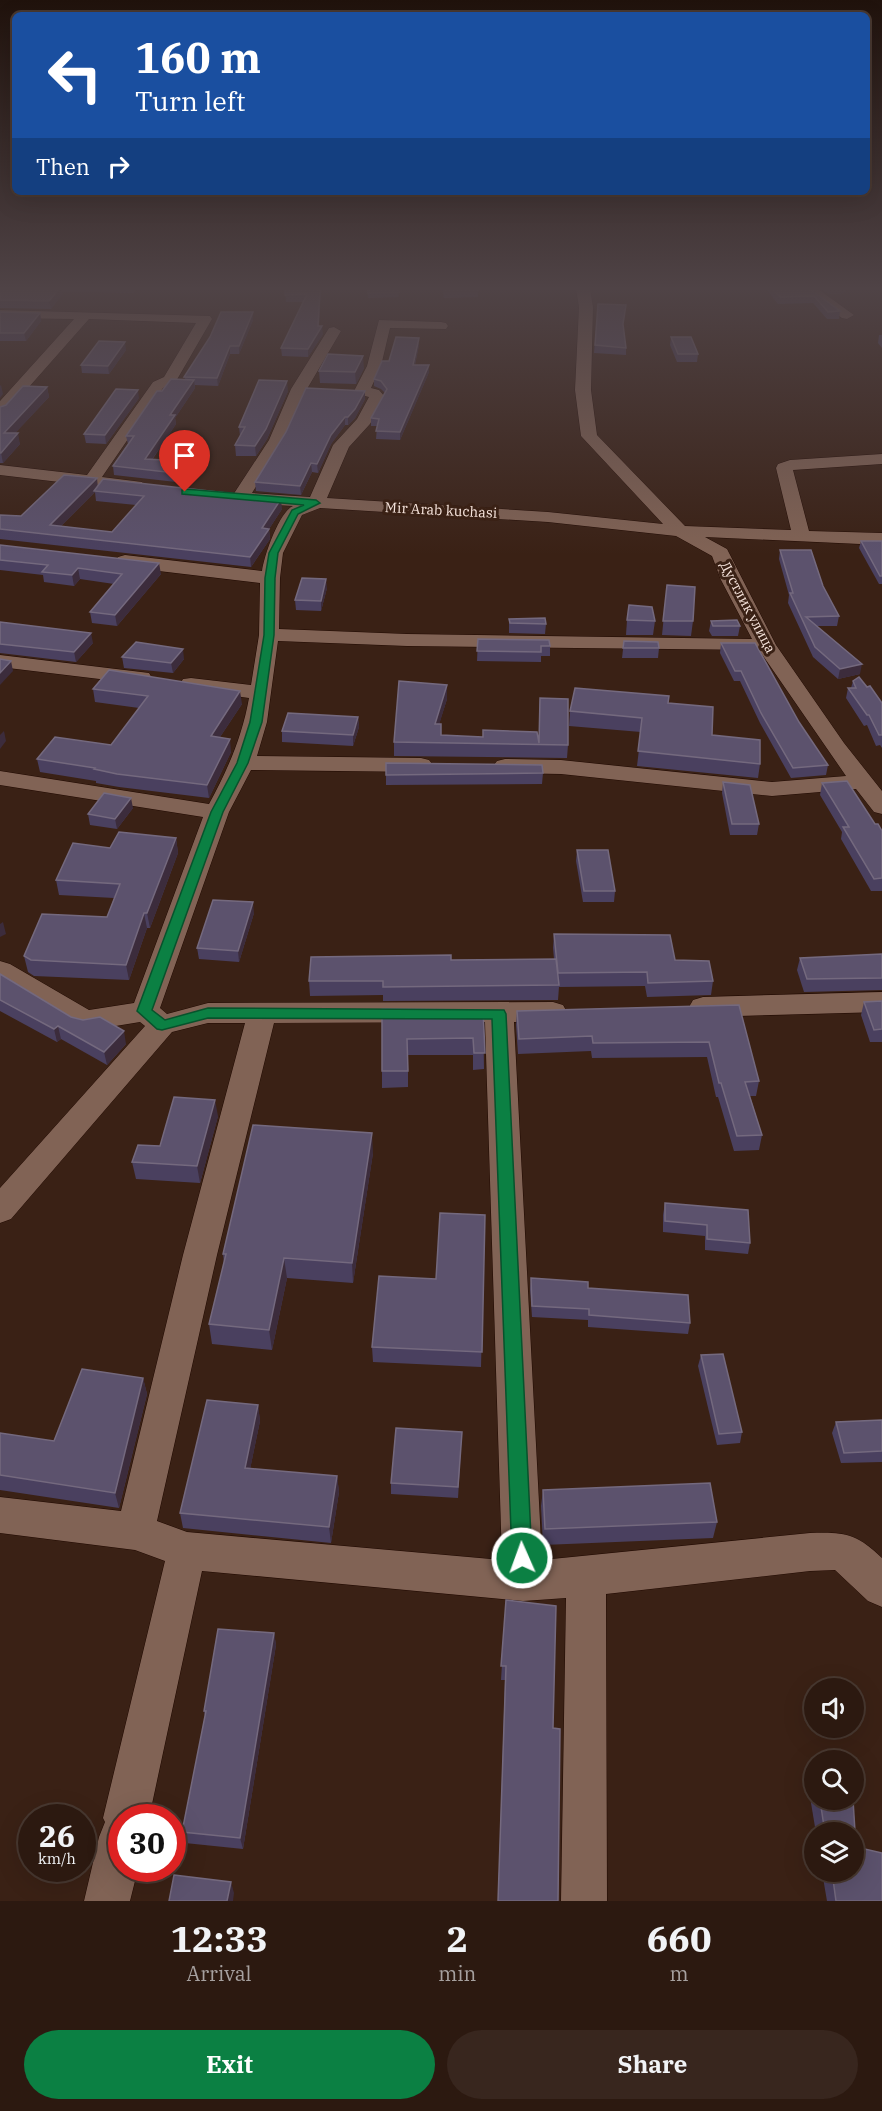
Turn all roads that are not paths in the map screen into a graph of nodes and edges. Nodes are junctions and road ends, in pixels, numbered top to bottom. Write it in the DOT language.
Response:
graph roads {
  1 [pos="29,378"];
  2 [pos="171,378"];
  3 [pos="306,378"];
  4 [pos="368,378"];
  5 [pos="583,378"];
  6 [pos="299,389"];
  7 [pos="320,390"];
  8 [pos="341,390"];
  9 [pos="362,391"];
  10 [pos="0,410"];
  11 [pos="882,459"];
  12 [pos="0,470"];
  13 [pos="91,481"];
  14 [pos="150,488"];
  15 [pos="219,495"];
  16 [pos="240,498"];
  17 [pos="316,503"];
  18 [pos="680,531"];
  19 [pos="801,536"];
  20 [pos="882,539"];
  21 [pos="106,559"];
  22 [pos="270,578"];
  23 [pos="269,635"];
  24 [pos="766,645"];
  25 [pos="0,661"];
  26 [pos="261,693"];
  27 [pos="243,763"];
  28 [pos="443,765"];
  29 [pos="478,766"];
  30 [pos="0,778"];
  31 [pos="864,782"];
  32 [pos="882,807"];
  33 [pos="217,812"];
  34 [pos="0,970"];
  35 [pos="882,1002"];
  36 [pos="678,1008"];
  37 [pos="583,1011"];
  38 [pos="262,1013"];
  39 [pos="499,1014"];
  40 [pos="153,1018"];
  41 [pos="0,1210"];
  42 [pos="0,1515"];
  43 [pos="135,1531"];
  44 [pos="187,1551"];
  45 [pos="586,1578"];
  46 [pos="523,1581"];
  47 [pos="882,1587"];
  48 [pos="129,1804"];
  49 [pos="111,1882"];
  50 [pos="107,1901"];
  51 [pos="584,1901"];
  1 -- 10 [label="street"];
  2 -- 13 [label="street"];
  3 -- 6 [label="street"];
  4 -- 9 [label="street"];
  5 -- 18 [label="street, Дустлик улица"];
  6 -- 7 [label="street"];
  6 -- 16 [label="street"];
  8 -- 9 [label="street"];
  9 -- 17 [label="street"];
  11 -- 19 [label="street"];
  12 -- 13 [label="street"];
  13 -- 14 [label="street"];
  15 -- 16 [label="street, Mir Arab kuchasi"];
  16 -- 17 [label="street, Mir Arab kuchasi"];
  17 -- 18 [label="street, Mir Arab kuchasi"];
  17 -- 22 [label="street"];
  18 -- 19 [label="street, Mir Arab kuchasi"];
  18 -- 24 [label="street, Дустлик улица"];
  19 -- 20 [label="street, Mir Arab kuchasi"];
  21 -- 22 [label="street"];
  22 -- 23 [label="street"];
  23 -- 24 [label="street"];
  23 -- 26 [label="street"];
  24 -- 31 [label="street, Дустлик улица"];
  25 -- 26 [label="street"];
  26 -- 27 [label="street"];
  27 -- 28 [label="street"];
  27 -- 33 [label="street"];
  29 -- 31 [label="street"];
  30 -- 33 [label="street"];
  31 -- 32 [label="street, Дустлик улица"];
  33 -- 40 [label="street"];
  34 -- 40 [label="street"];
  35 -- 36 [label="street"];
  37 -- 39 [label="street"];
  38 -- 39 [label="street"];
  38 -- 40 [label="street"];
  38 -- 43 [label="street"];
  39 -- 46 [label="street"];
  40 -- 41 [label="street"];
  42 -- 43 [label="street"];
  43 -- 44 [label="street"];
  44 -- 46 [label="street"];
  44 -- 48 [label="street"];
  45 -- 46 [label="street"];
  45 -- 47 [label="street"];
  45 -- 51 [label="street"];
  49 -- 50 [label="street"];
}
